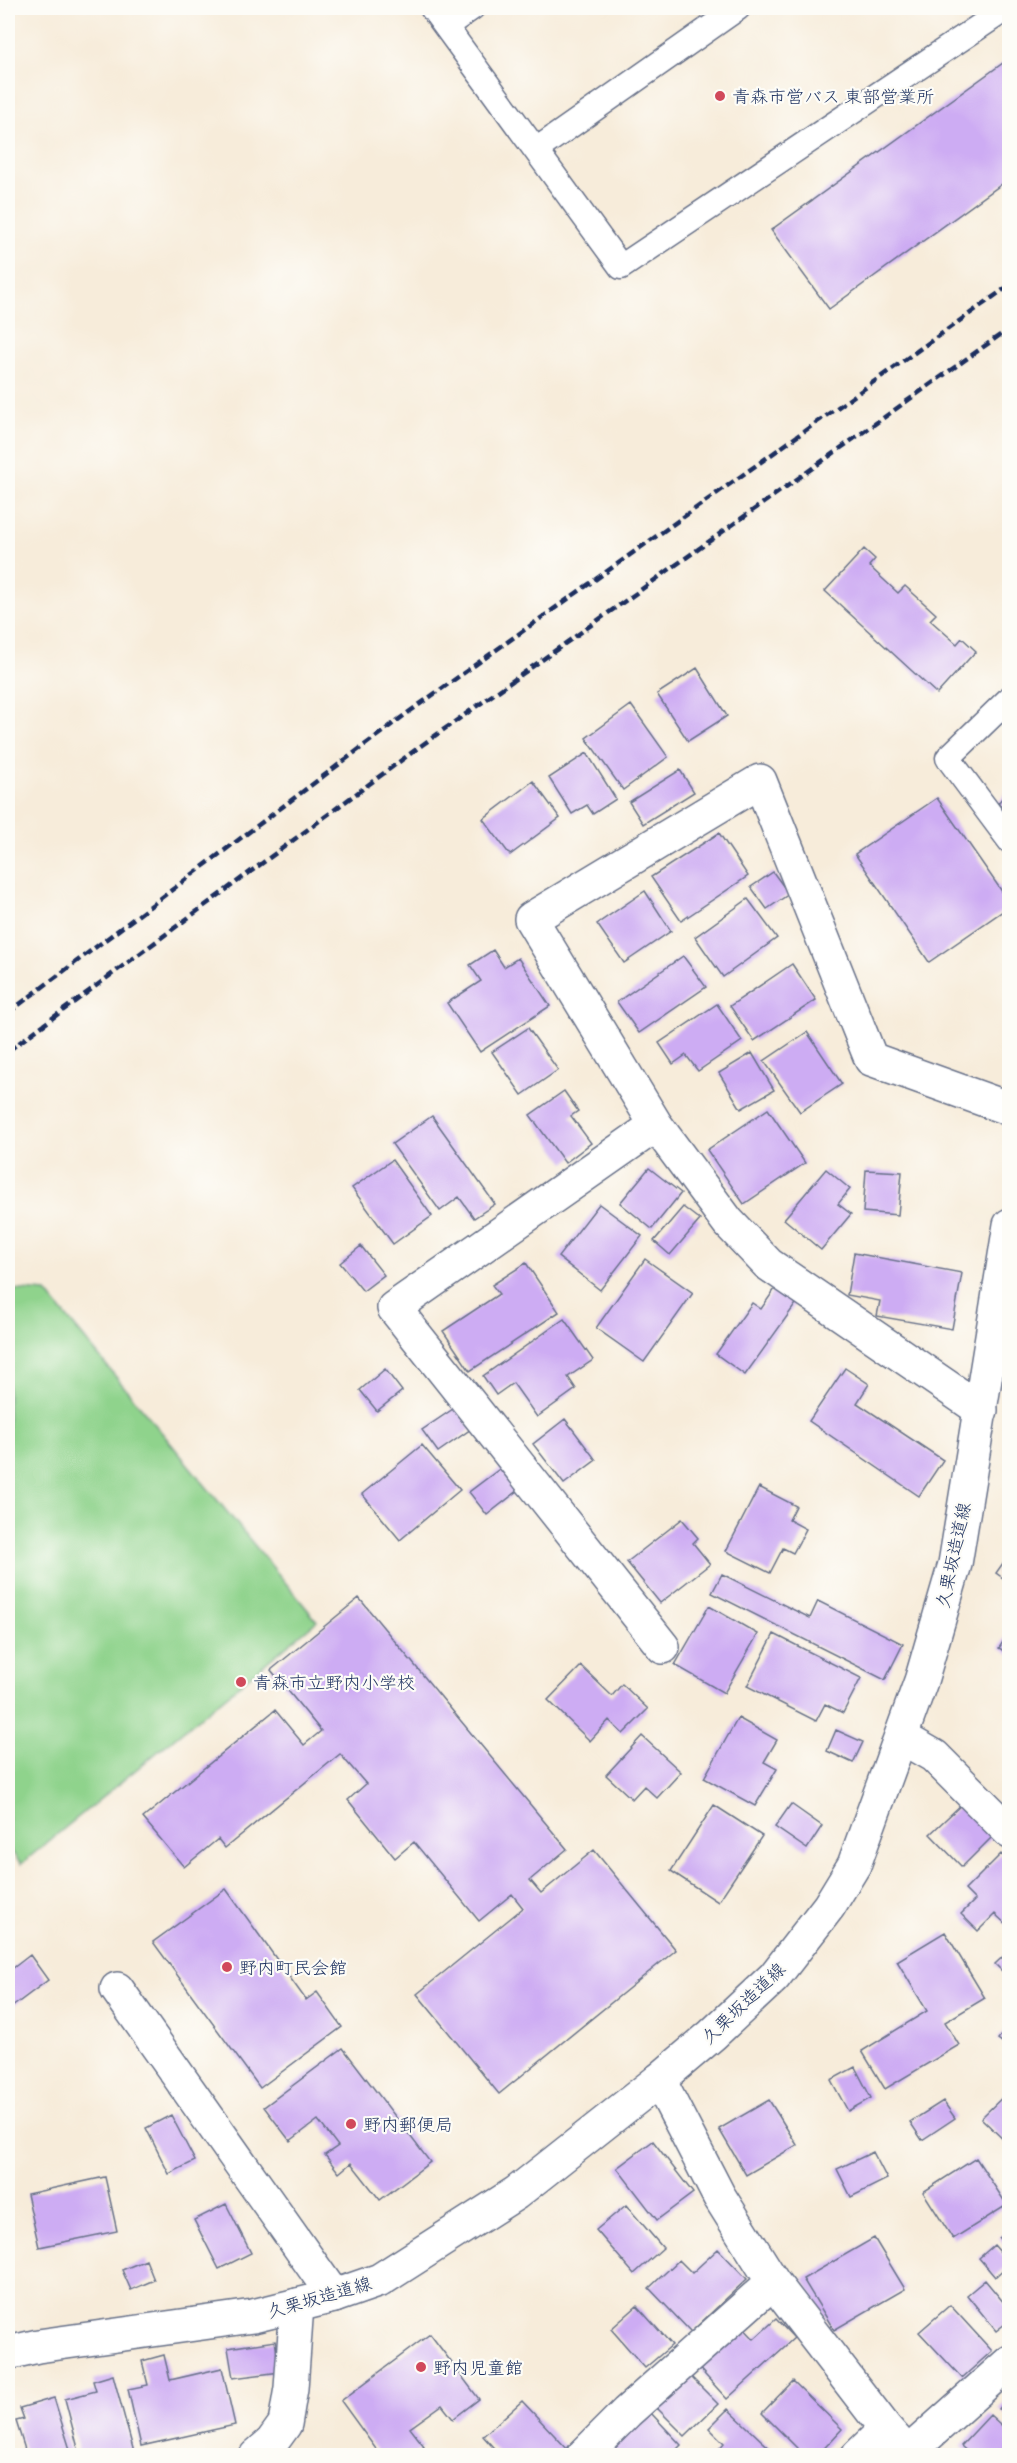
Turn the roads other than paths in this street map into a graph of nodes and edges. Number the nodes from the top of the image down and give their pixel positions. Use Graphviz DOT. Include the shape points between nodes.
graph roads {
  1 [pos="472,8"];
  2 [pos="738,8"];
  3 [pos="1007,8"];
  4 [pos="439,17"];
  5 [pos="536,150"];
  6 [pos="1010,698"];
  7 [pos="1010,841"];
  8 [pos="1010,1109"];
  9 [pos="656,1125"];
  10 [pos="1010,1225"];
  11 [pos="1005,1284"];
  12 [pos="981,1410"];
  13 [pos="663,1647"];
  14 [pos="901,1737"];
  15 [pos="1010,1832"];
  16 [pos="117,1989"];
  17 [pos="659,2080"];
  18 [pos="773,2282"];
  19 [pos="334,2296"];
  20 [pos="297,2305"];
  21 [pos="8,2353"];
  22 [pos="1010,2362"];
  23 [pos="886,2429"];
  24 [pos="909,2454"];
  25 [pos="256,2456"];
  26 [pos="583,2456"];
  27 [pos="858,2456"];
  1 -- 4 [label="lane"];
  2 -- 5 [label="lane"];
  3 -- 5 [label="lane" via="621,267"];
  4 -- 5 [label="lane"];
  6 -- 7 [label="lane" via="948,758"];
  8 -- 9 [label="street" via="871,1059 760,781 531,919"];
  9 -- 12 [label="street" via="728,1222 768,1264"];
  9 -- 13 [label="street" via="394,1308"];
  10 -- 11 [label="street, 久栗坂造道線"];
  11 -- 12 [label="street, 久栗坂造道線"];
  12 -- 14 [label="street, 久栗坂造道線" via="955,1564"];
  14 -- 15 [label="street" via="934,1756"];
  14 -- 17 [label="street, 久栗坂造道線" via="854,1865 829,1906 774,1977"];
  16 -- 19 [label="street"];
  17 -- 18 [label="street" via="719,2196"];
  17 -- 19 [label="street, 久栗坂造道線" via="516,2193 380,2280"];
  18 -- 23 [label="street"];
  18 -- 26 [label="street"];
  19 -- 20 [label="street, 久栗坂造道線"];
  20 -- 21 [label="street, 久栗坂造道線" via="253,2316"];
  20 -- 25 [label="street" via="285,2424"];
  22 -- 24 [label="street"];
  23 -- 24 [label="street"];
  23 -- 27 [label="street"];
}
